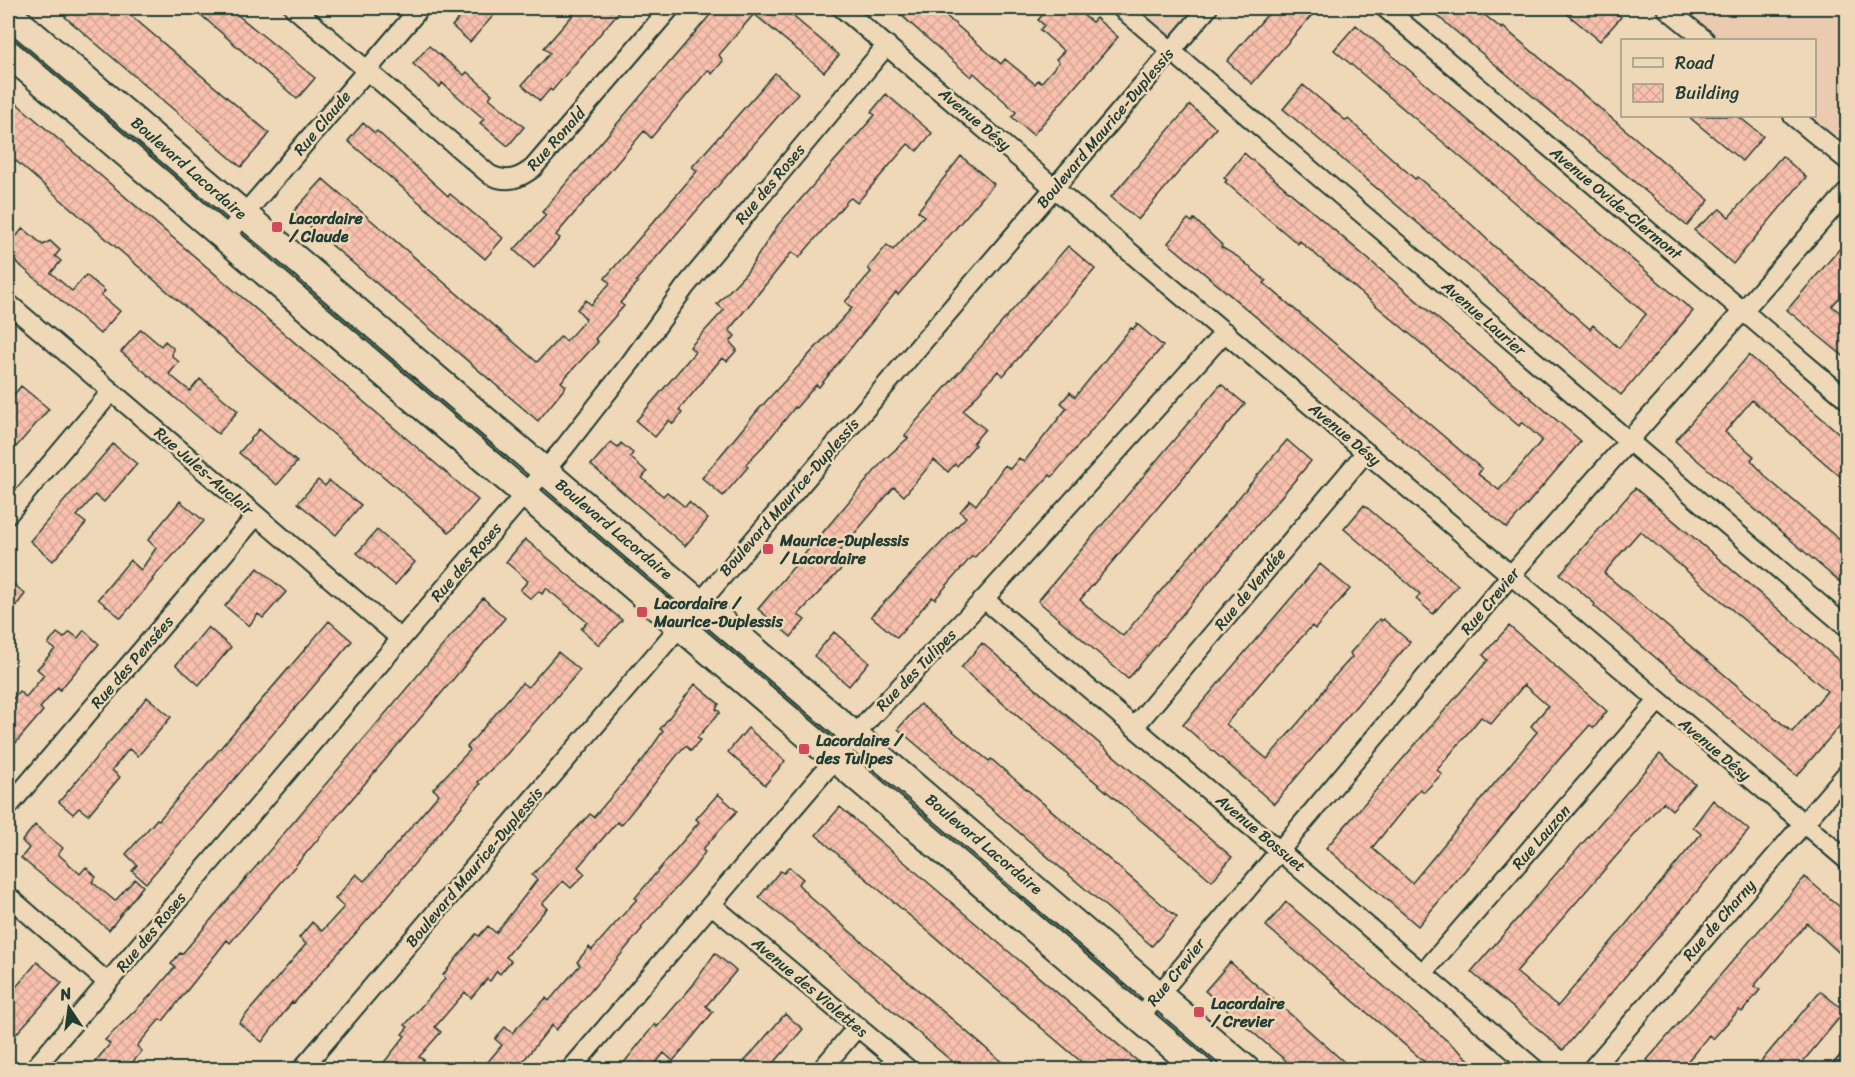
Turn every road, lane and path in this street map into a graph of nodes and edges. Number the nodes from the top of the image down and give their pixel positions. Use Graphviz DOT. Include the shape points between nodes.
graph roads {
  1 [pos="294,8"];
  2 [pos="420,8"];
  3 [pos="670,8"];
  4 [pos="842,8"];
  5 [pos="1121,8"];
  6 [pos="1208,8"];
  7 [pos="1385,8"];
  8 [pos="1666,8"];
  9 [pos="8,13"];
  10 [pos="1704,39"];
  11 [pos="887,45"];
  12 [pos="1171,50"];
  13 [pos="8,53"];
  14 [pos="366,70"];
  15 [pos="1794,117"];
  16 [pos="1848,161"];
  17 [pos="1055,187"];
  18 [pos="1848,191"];
  19 [pos="244,215"];
  20 [pos="224,238"];
  21 [pos="8,303"];
  22 [pos="1743,310"];
  23 [pos="1225,332"];
  24 [pos="111,392"];
  25 [pos="1848,400"];
  26 [pos="1628,442"];
  27 [pos="1365,452"];
  28 [pos="545,470"];
  29 [pos="524,493"];
  30 [pos="8,514"];
  31 [pos="256,516"];
  32 [pos="1512,575"];
  33 [pos="984,600"];
  34 [pos="700,602"];
  35 [pos="680,625"];
  36 [pos="1848,628"];
  37 [pos="401,639"];
  38 [pos="1658,701"];
  39 [pos="1135,726"];
  40 [pos="855,735"];
  41 [pos="835,758"];
  42 [pos="1848,772"];
  43 [pos="8,807"];
  44 [pos="1802,823"];
  45 [pos="1280,849"];
  46 [pos="1848,861"];
  47 [pos="8,896"];
  48 [pos="712,905"];
  49 [pos="1424,972"];
  50 [pos="108,983"];
  51 [pos="1158,993"];
  52 [pos="1140,1017"];
  53 [pos="858,1026"];
  54 [pos="1848,1062"];
  55 [pos="33,1070"];
  56 [pos="301,1070"];
  57 [pos="570,1070"];
  58 [pos="821,1070"];
  59 [pos="909,1070"];
  60 [pos="1200,1070"];
  61 [pos="1247,1070"];
  62 [pos="1536,1070"];
  63 [pos="1591,1070"];
  64 [pos="1841,1070"];
  1 -- 14 [label="street, Rue Ronald"];
  2 -- 14 [label="street, Rue Claude"];
  3 -- 14 [label="street, Rue Ronald" via="533,168 511,180 490,175"];
  4 -- 11 [label="street, Avenue Désy"];
  5 -- 12 [label="street, Avenue Laurier"];
  6 -- 12 [label="street, Boulevard Maurice-Duplessis"];
  7 -- 22 [label="street, Avenue Ovide-Clermont"];
  8 -- 10 [label="street"];
  9 -- 19 [label="main road, Boulevard Lacordaire"];
  11 -- 17 [label="street, Avenue Désy"];
  11 -- 28 [label="street, Rue des Roses" via="685,287 624,372"];
  12 -- 17 [label="street, Boulevard Maurice-Duplessis"];
  12 -- 26 [label="street, Avenue Laurier"];
  13 -- 20 [label="main road, Boulevard Lacordaire"];
  14 -- 19 [label="street, Rue Claude"];
  15 -- 16 [label="street"];
  17 -- 23 [label="street, Avenue Désy"];
  17 -- 34 [label="street, Boulevard Maurice-Duplessis"];
  18 -- 22 [label="street, Rue Crevier"];
  19 -- 20 [label="street, Rue Claude"];
  19 -- 28 [label="main road, Boulevard Lacordaire"];
  20 -- 29 [label="main road, Boulevard Lacordaire"];
  21 -- 24 [label="street, Rue Jules-Auclair"];
  22 -- 25 [label="street, Avenue Ovide-Clermont"];
  22 -- 26 [label="street, Rue Crevier"];
  23 -- 27 [label="street, Avenue Désy"];
  23 -- 33 [label="street, Rue des Tulipes"];
  24 -- 30 [label="street"];
  24 -- 31 [label="street, Rue Jules-Auclair"];
  26 -- 32 [label="street, Rue Crevier"];
  26 -- 36 [label="street, Avenue Laurier"];
  27 -- 32 [label="street, Avenue Désy"];
  27 -- 39 [label="street, Rue de Vendée"];
  28 -- 29 [label="street, Rue des Roses"];
  28 -- 34 [label="main road, Boulevard Lacordaire"];
  29 -- 35 [label="main road, Boulevard Lacordaire"];
  29 -- 37 [label="street, Rue des Roses"];
  31 -- 37 [label="street, Rue Jules-Auclair"];
  31 -- 43 [label="street, Rue des Pensées"];
  32 -- 38 [label="street, Avenue Désy"];
  32 -- 45 [label="street, Rue Crevier"];
  33 -- 39 [label="street, Avenue Bossuet"];
  33 -- 40 [label="street, Rue des Tulipes"];
  34 -- 35 [label="street, Boulevard Maurice-Duplessis"];
  34 -- 40 [label="main road, Boulevard Lacordaire"];
  35 -- 41 [label="main road, Boulevard Lacordaire"];
  35 -- 56 [label="street, Boulevard Maurice-Duplessis"];
  37 -- 50 [label="street, Rue des Roses"];
  38 -- 44 [label="street, Avenue Désy"];
  38 -- 49 [label="street, Rue Lauzon"];
  39 -- 45 [label="street, Avenue Bossuet"];
  40 -- 41 [label="street, Rue des Tulipes"];
  40 -- 51 [label="main road, Boulevard Lacordaire"];
  41 -- 48 [label="street, Rue des Tulipes"];
  41 -- 52 [label="main road, Boulevard Lacordaire"];
  42 -- 44 [label="street, Rue de Charny"];
  44 -- 46 [label="street, Avenue Désy"];
  44 -- 63 [label="street, Rue de Charny"];
  45 -- 49 [label="street, Avenue Bossuet"];
  45 -- 51 [label="street, Rue Crevier"];
  47 -- 50 [label="street"];
  48 -- 53 [label="street, Avenue des Violettes"];
  48 -- 57 [label="street, Rue des Tulipes"];
  49 -- 62 [label="street, Avenue Bossuet"];
  50 -- 55 [label="street, Rue des Roses"];
  51 -- 52 [label="street, Rue Crevier"];
  51 -- 61 [label="main road, Boulevard Lacordaire"];
  52 -- 60 [label="main road, Boulevard Lacordaire"];
  53 -- 58 [label="street"];
  53 -- 59 [label="street, Avenue des Violettes"];
  54 -- 64 [label="street"];
}
